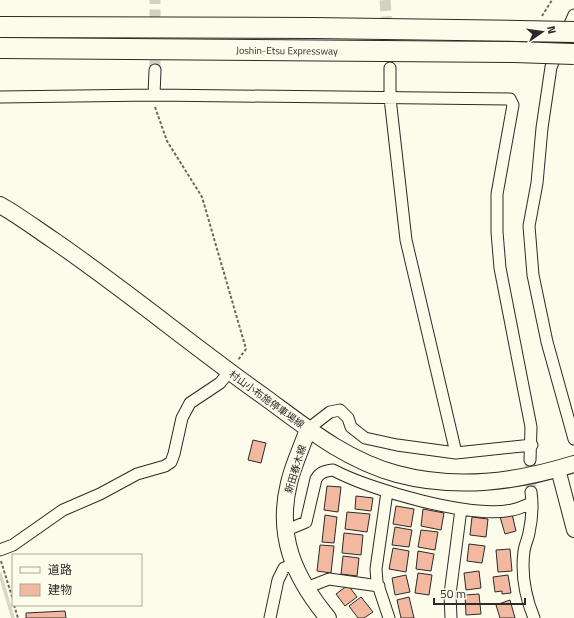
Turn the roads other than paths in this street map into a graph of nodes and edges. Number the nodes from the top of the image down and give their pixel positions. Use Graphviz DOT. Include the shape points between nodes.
graph roads {
  1 [pos="574,15"];
  2 [pos="0,27"];
  3 [pos="574,32"];
  4 [pos="0,48"];
  5 [pos="574,54"];
  6 [pos="390,68"];
  7 [pos="155,70"];
  8 [pos="154,95"];
  9 [pos="0,97"];
  10 [pos="390,98"];
  11 [pos="0,205"];
  12 [pos="229,372"];
  13 [pos="308,429"];
  14 [pos="574,439"];
  15 [pos="532,446"];
  16 [pos="456,453"];
  17 [pos="530,460"];
  18 [pos="574,464"];
  19 [pos="558,469"];
  20 [pos="388,492"];
  21 [pos="461,509"];
  22 [pos="284,529"];
  23 [pos="574,530"];
  24 [pos="0,550"];
  25 [pos="294,564"];
  26 [pos="378,586"];
  27 [pos="306,588"];
  28 [pos="270,618"];
  29 [pos="328,618"];
  30 [pos="389,618"];
  31 [pos="451,618"];
  32 [pos="534,618"];
  1 -- 14 [label="street" via="551,67 537,183 529,226 533,275 547,342"];
  2 -- 3 [label="highway, Joshin-Etsu Expressway, bridge"];
  4 -- 5 [label="highway, Joshin-Etsu Expressway, bridge"];
  6 -- 10 [label="street"];
  7 -- 8 [label="street"];
  8 -- 9 [label="street"];
  8 -- 10 [label="street"];
  10 -- 15 [label="street" via="507,99 512,102 497,194 498,248 530,420"];
  10 -- 16 [label="street" via="406,240"];
  11 -- 12 [label="main road, 村山小布施停車場線" via="101,273"];
  12 -- 13 [label="main road, 村山小布施停車場線"];
  12 -- 24 [label="street" via="220,383 190,403 182,418 174,454 165,466 137,474 63,510 13,546"];
  13 -- 16 [label="street" via="330,412 340,410 348,418 351,427 365,438"];
  13 -- 19 [label="main road, 村山小布施停車場線" via="338,450 413,478 465,483 487,482 514,480"];
  13 -- 22 [label="main road, 新田春木線" via="289,482"];
  15 -- 16 [label="street"];
  15 -- 17 [label="street"];
  18 -- 19 [label="main road, 村山小布施停車場線"];
  19 -- 23 [label="street"];
  20 -- 21 [label="street"];
  20 -- 22 [label="street" via="333,470 324,472 316,479 306,522"];
  20 -- 26 [label="street" via="376,569"];
  21 -- 31 [label="street" via="450,594"];
  21 -- 32 [label="street" via="512,510 532,497 523,572 528,602"];
  22 -- 25 [label="main road, 新田春木線"];
  25 -- 27 [label="main road, 新田春木線"];
  25 -- 28 [label="street" via="284,568 278,580"];
  26 -- 27 [label="street" via="329,579"];
  26 -- 30 [label="street"];
  27 -- 29 [label="main road, 新田春木線"];
}
